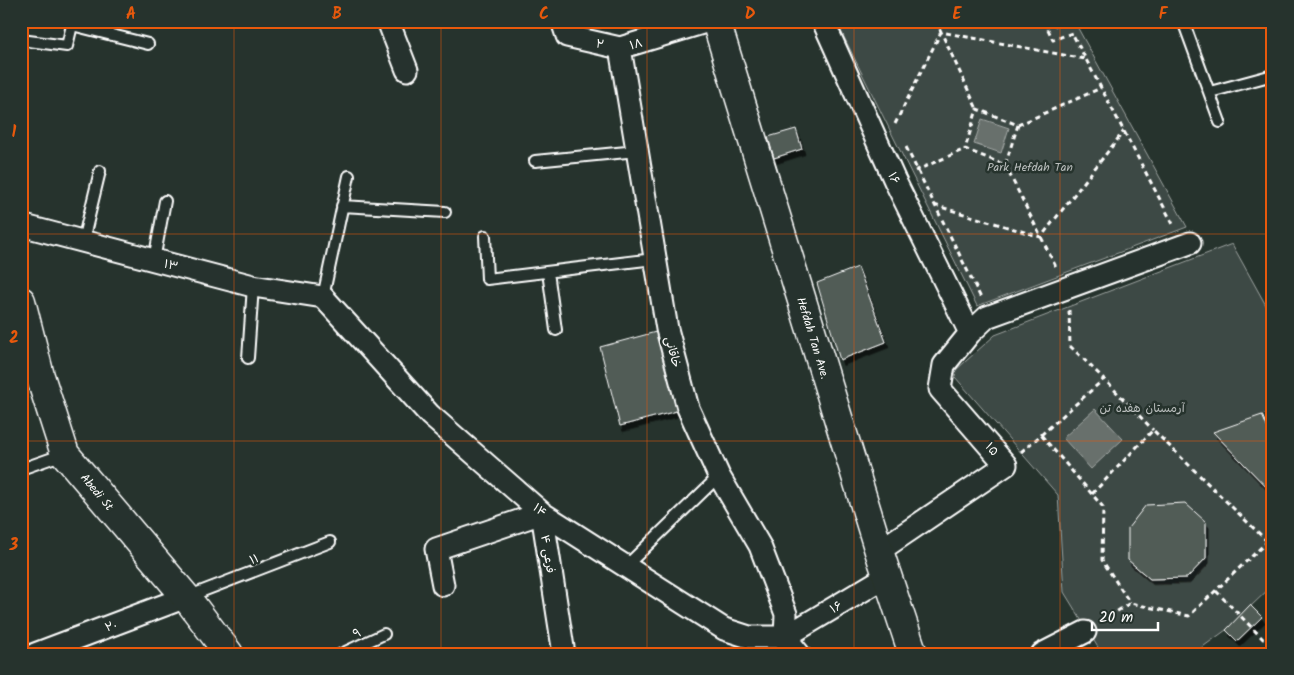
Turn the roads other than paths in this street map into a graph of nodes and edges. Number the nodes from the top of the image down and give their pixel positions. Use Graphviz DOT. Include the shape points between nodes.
graph roads {
  1 [pos="388,21"];
  2 [pos="562,21"];
  3 [pos="709,21"];
  4 [pos="716,21"];
  5 [pos="823,21"];
  6 [pos="1183,21"];
  7 [pos="72,23"];
  8 [pos="21,40"];
  9 [pos="148,44"];
  10 [pos="620,48"];
  11 [pos="406,70"];
  12 [pos="1273,75"];
  13 [pos="1210,92"];
  14 [pos="1220,122"];
  15 [pos="636,151"];
  16 [pos="535,161"];
  17 [pos="100,170"];
  18 [pos="349,176"];
  19 [pos="165,202"];
  20 [pos="342,206"];
  21 [pos="445,212"];
  22 [pos="21,225"];
  23 [pos="485,236"];
  24 [pos="83,241"];
  25 [pos="1190,242"];
  26 [pos="654,259"];
  27 [pos="154,260"];
  28 [pos="548,272"];
  29 [pos="253,286"];
  30 [pos="323,297"];
  31 [pos="21,301"];
  32 [pos="556,330"];
  33 [pos="25,331"];
  34 [pos="970,333"];
  35 [pos="248,358"];
  36 [pos="31,378"];
  37 [pos="65,454"];
  38 [pos="21,469"];
  39 [pos="719,476"];
  40 [pos="542,513"];
  41 [pos="330,542"];
  42 [pos="879,551"];
  43 [pos="626,566"];
  44 [pos="887,576"];
  45 [pos="443,585"];
  46 [pos="186,598"];
  47 [pos="1085,632"];
  48 [pos="384,634"];
  49 [pos="785,637"];
  50 [pos="35,654"];
  51 [pos="229,654"];
  52 [pos="341,654"];
  53 [pos="564,654"];
  54 [pos="799,654"];
  55 [pos="913,654"];
  56 [pos="1042,654"];
  1 -- 11 [label="street"];
  2 -- 10 [label="street, ۲" via="567,36"];
  3 -- 10 [label="street, ۱۸"];
  4 -- 42 [label="main road, Hefdah Tan Ave."];
  5 -- 34 [label="street, ۱۶" via="895,181"];
  6 -- 13 [label="lane"];
  7 -- 8 [label="lane" via="67,46"];
  7 -- 9 [label="lane"];
  10 -- 15 [label="street, خاقانی"];
  12 -- 13 [label="lane"];
  13 -- 14 [label="lane"];
  15 -- 16 [label="lane"];
  15 -- 26 [label="street, خاقانی"];
  17 -- 24 [label="lane"];
  18 -- 20 [label="lane"];
  19 -- 27 [label="lane"];
  20 -- 21 [label="lane"];
  20 -- 30 [label="lane"];
  22 -- 24 [label="street, ۱۳"];
  23 -- 28 [label="lane" via="487,279"];
  24 -- 27 [label="street, ۱۳"];
  25 -- 34 [label="street" via="988,317"];
  26 -- 28 [label="lane"];
  26 -- 39 [label="street, خاقانی" via="667,329 688,408"];
  27 -- 29 [label="street, ۱۳"];
  28 -- 32 [label="lane"];
  29 -- 30 [label="street, ۱۳"];
  29 -- 35 [label="lane"];
  30 -- 40 [label="street, ۱۴" via="430,415"];
  31 -- 33 [label="main road, Abedi St"];
  33 -- 36 [label="main road, Abedi St"];
  34 -- 42 [label="street, ۱۵" via="944,365 940,389 1006,465"];
  36 -- 37 [label="main road, Abedi St"];
  37 -- 38 [label="lane"];
  37 -- 46 [label="main road, Abedi St"];
  39 -- 43 [label="lane"];
  39 -- 49 [label="street, خاقانی" via="760,546 786,614"];
  40 -- 43 [label="street, ۱۴"];
  40 -- 45 [label="street" via="436,550"];
  40 -- 53 [label="street, فرعی ۴"];
  41 -- 46 [label="lane, ۱۱"];
  42 -- 44 [label="main road, Hefdah Tan Ave."];
  43 -- 49 [label="street, ۱۴" via="724,629 749,637"];
  44 -- 49 [label="street, ۱۶"];
  44 -- 55 [label="main road, Hefdah Tan Ave."];
  46 -- 50 [label="street, ۲۰"];
  46 -- 51 [label="main road, Abedi St"];
  47 -- 56 [label="street"];
  48 -- 52 [label="lane, ۹"];
  49 -- 54 [label="street"];
}
